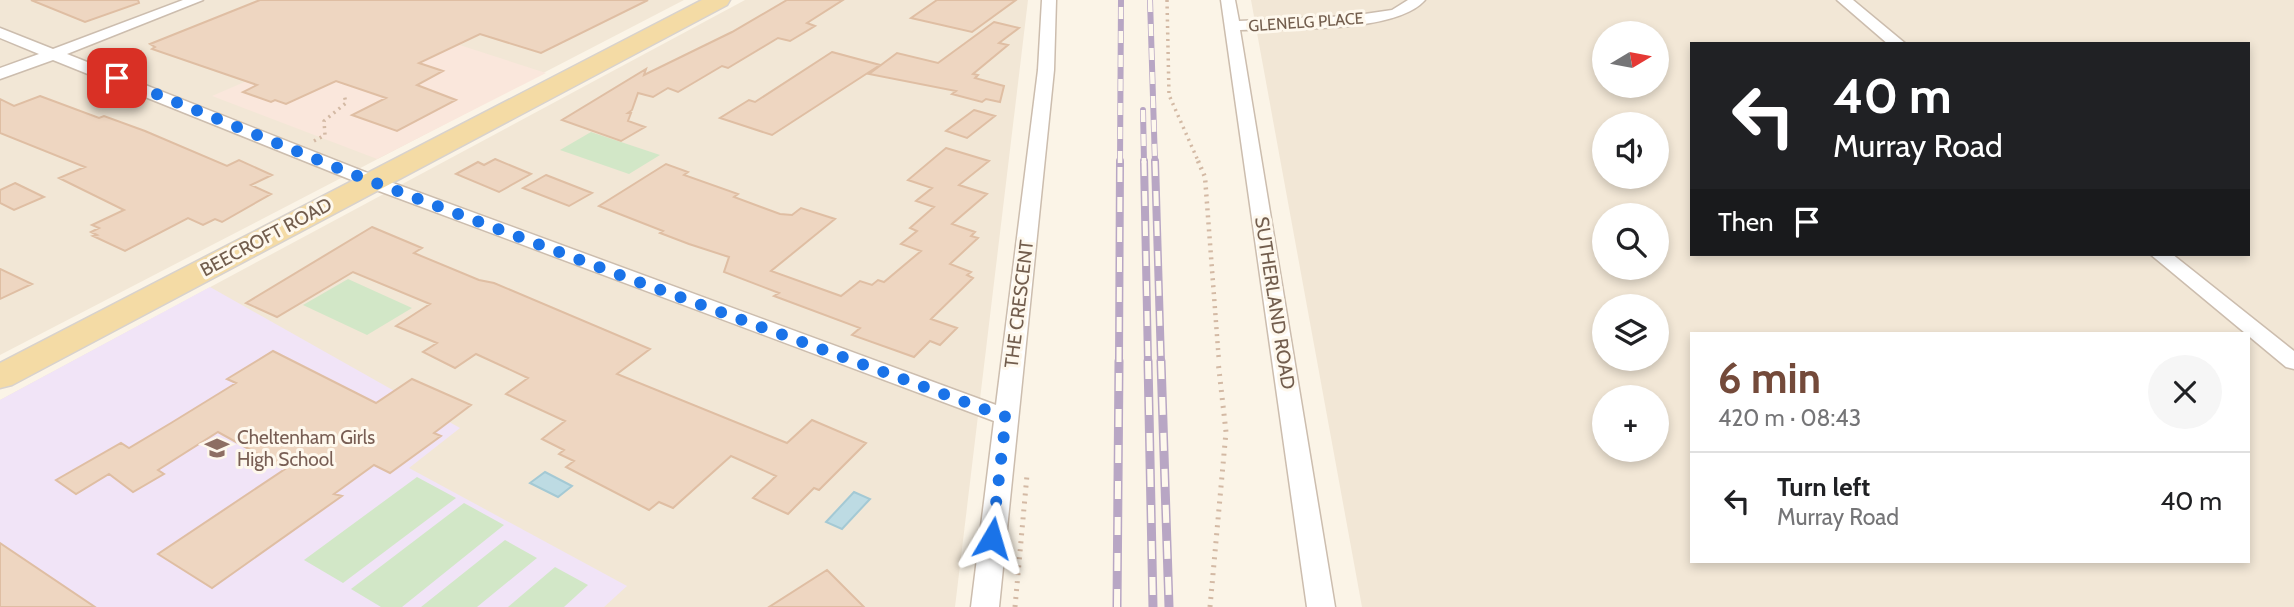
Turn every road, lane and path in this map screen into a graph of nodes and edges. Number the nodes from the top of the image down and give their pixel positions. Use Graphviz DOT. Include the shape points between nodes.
graph roads {
  1 [pos="196,0"];
  2 [pos="719,0"];
  3 [pos="1049,0"];
  4 [pos="1167,0"];
  5 [pos="1228,0"];
  6 [pos="1418,0"];
  7 [pos="1844,0"];
  8 [pos="1232,26"];
  9 [pos="0,33"];
  10 [pos="1896,42"];
  11 [pos="50,55"];
  12 [pos="0,74"];
  13 [pos="345,94"];
  14 [pos="295,150"];
  15 [pos="372,181"];
  16 [pos="2162,256"];
  17 [pos="2294,362"];
  18 [pos="0,377"];
  19 [pos="1006,417"];
  20 [pos="985,607"];
  21 [pos="1210,607"];
  22 [pos="1321,607"];
  1 -- 11 [label="street"];
  2 -- 15 [label="main road, BEECROFT ROAD"];
  3 -- 19 [label="street, THE CRESCENT" via="1046,70"];
  4 -- 21 [label="path" via="1169,95 1205,177 1226,432"];
  5 -- 8 [label="street, SUTHERLAND ROAD"];
  6 -- 8 [label="street, GLENELG PLACE" via="1396,14 1363,19"];
  7 -- 10 [label="street"];
  8 -- 22 [label="street, SUTHERLAND ROAD"];
  9 -- 11 [label="street"];
  11 -- 12 [label="street"];
  11 -- 14 [label="street"];
  13 -- 14 [label="path" via="346,103 324,121 325,135"];
  14 -- 15 [label="street"];
  15 -- 18 [label="main road, BEECROFT ROAD"];
  15 -- 19 [label="street"];
  16 -- 17 [label="street"];
  19 -- 20 [label="street, THE CRESCENT"];
}
